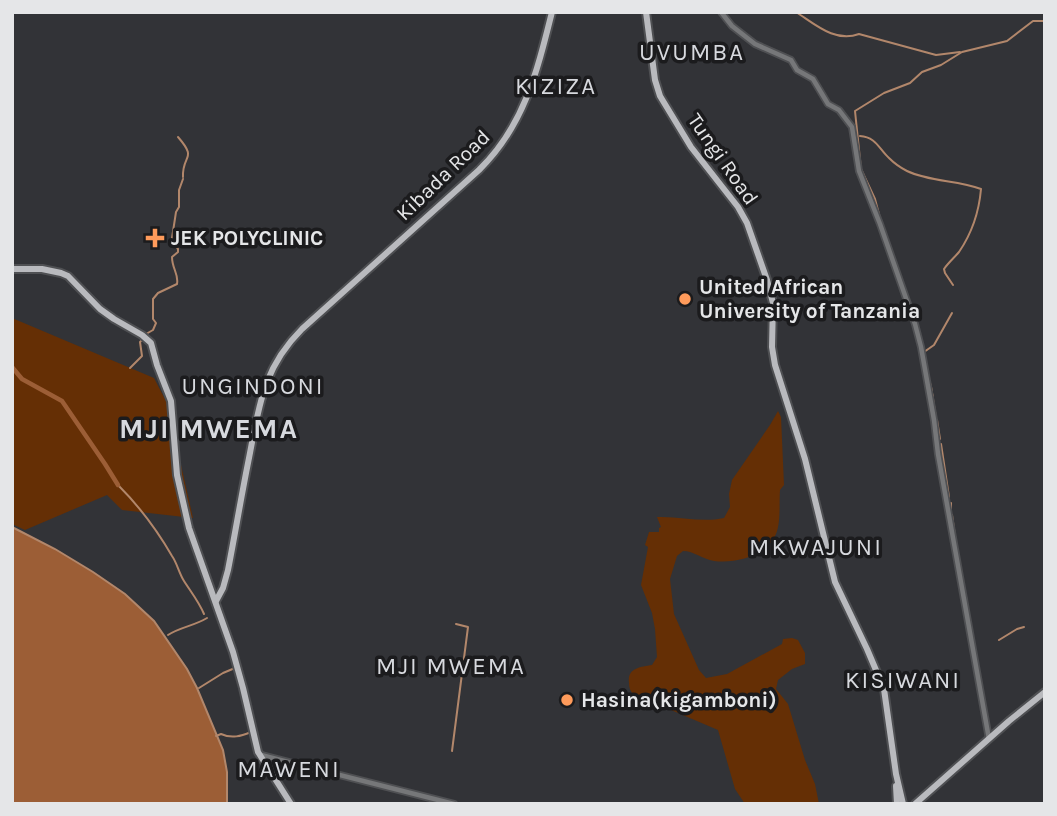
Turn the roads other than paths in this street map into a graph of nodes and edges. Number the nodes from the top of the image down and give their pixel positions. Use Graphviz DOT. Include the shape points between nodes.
graph roads {
  1 [pos="552,12"];
  2 [pos="646,12"];
  3 [pos="721,12"];
  4 [pos="12,269"];
  5 [pos="216,601"];
  6 [pos="1045,693"];
  7 [pos="989,740"];
  8 [pos="259,754"];
  9 [pos="902,803"];
  10 [pos="291,804"];
  11 [pos="454,804"];
  12 [pos="917,804"];
  1 -- 5 [label="main road, Kibada Road" via="526,103 501,146 289,343 274,366 256,418 228,570"];
  2 -- 9 [label="main road, Tungi Road" via="660,96 691,147 738,207 760,259 772,301 775,365 805,458 835,582 884,689"];
  3 -- 7 [label="street" via="755,44 790,60 799,72 813,79 828,104 852,127 859,171 921,347"];
  4 -- 5 [label="main road" via="42,269 68,276 100,309 151,343 171,401 186,519"];
  5 -- 8 [label="main road"];
  6 -- 7 [label="main road"];
  6 -- 12 [label="main road"];
  7 -- 12 [label="main road"];
  8 -- 10 [label="main road"];
  8 -- 11 [label="street"];
}
